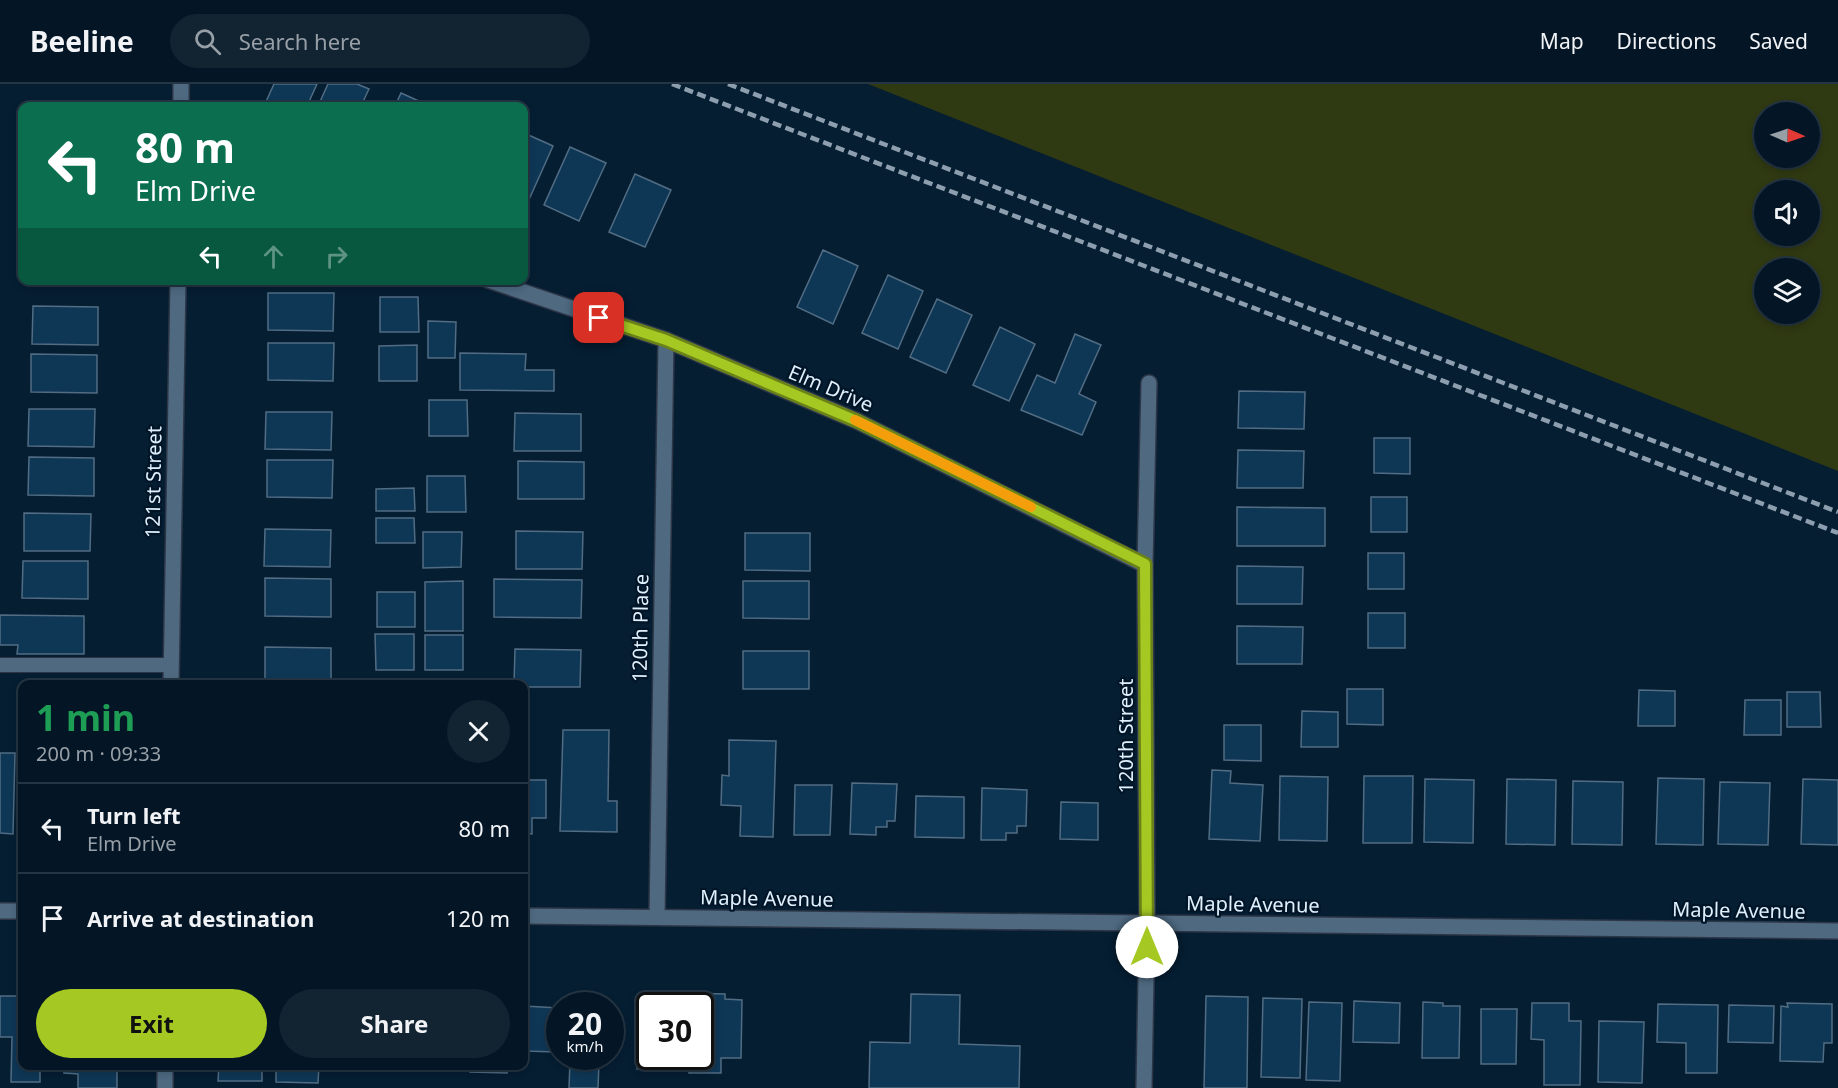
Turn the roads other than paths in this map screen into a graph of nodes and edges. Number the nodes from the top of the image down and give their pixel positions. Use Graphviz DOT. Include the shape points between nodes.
graph roads {
  1 [pos="181,84"];
  2 [pos="181,102"];
  3 [pos="178,285"];
  4 [pos="503,285"];
  5 [pos="666,340"];
  6 [pos="1149,383"];
  7 [pos="1145,564"];
  8 [pos="0,665"];
  9 [pos="171,665"];
  10 [pos="171,680"];
  11 [pos="0,911"];
  12 [pos="18,911"];
  13 [pos="528,916"];
  14 [pos="657,917"];
  15 [pos="1147,923"];
  16 [pos="1838,931"];
  17 [pos="165,1070"];
  18 [pos="165,1088"];
  19 [pos="1144,1088"];
  1 -- 2 [label="street"];
  3 -- 9 [label="street, 121st Street"];
  4 -- 5 [label="street, Elm Drive"];
  5 -- 7 [label="street, Elm Drive" via="857,421"];
  5 -- 14 [label="street, 120th Place"];
  6 -- 7 [label="street, 120th Street"];
  7 -- 15 [label="street, 120th Street"];
  8 -- 9 [label="lane"];
  9 -- 10 [label="street, 121st Street"];
  11 -- 12 [label="street"];
  13 -- 14 [label="street, Maple Avenue"];
  14 -- 15 [label="street, Maple Avenue"];
  15 -- 16 [label="street, Maple Avenue"];
  15 -- 19 [label="street, 120th Street"];
  17 -- 18 [label="street"];
}
